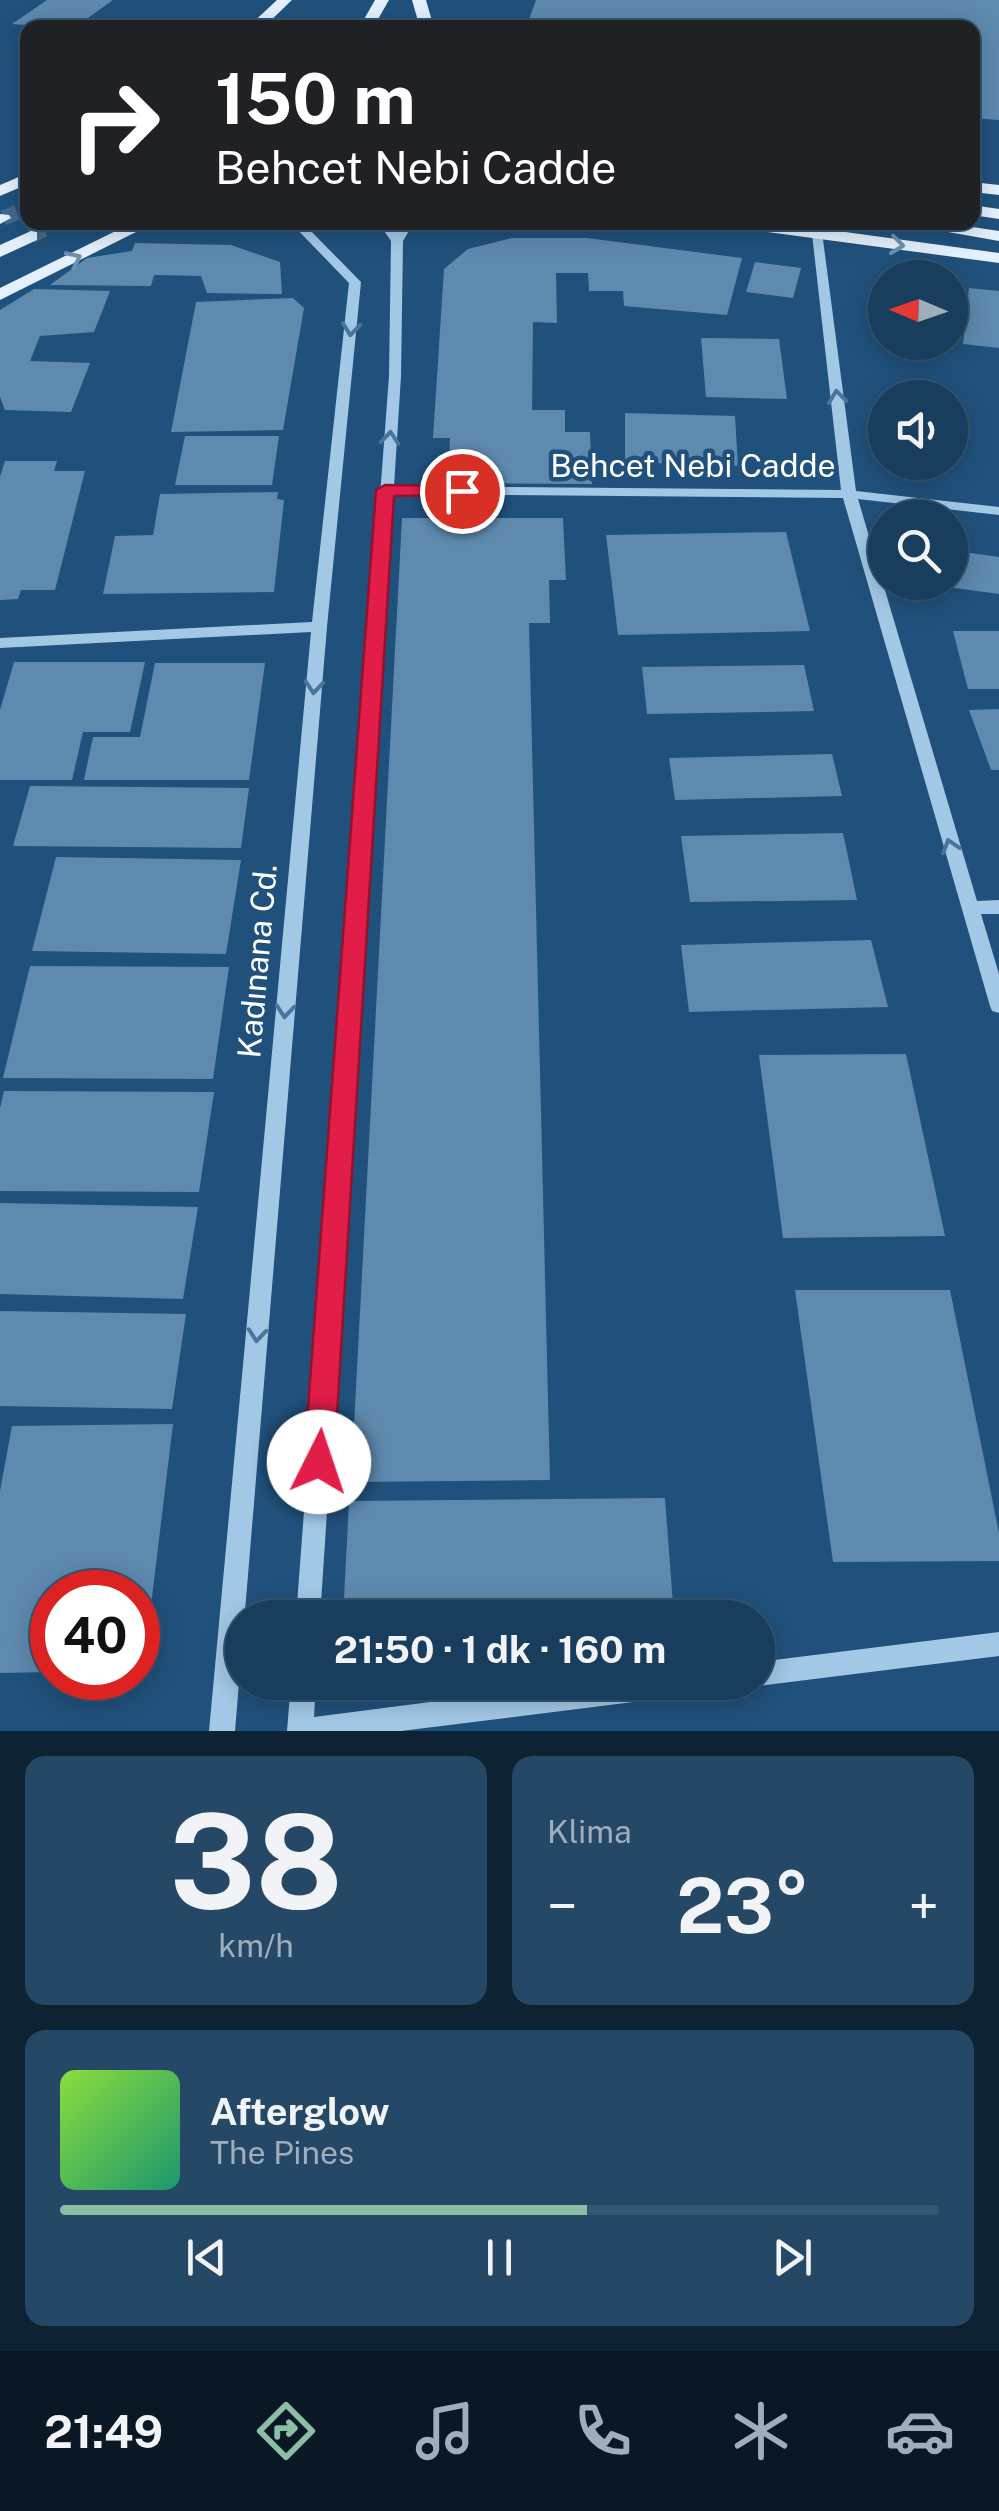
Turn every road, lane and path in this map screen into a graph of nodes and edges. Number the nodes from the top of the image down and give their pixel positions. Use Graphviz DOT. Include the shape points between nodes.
graph roads {
  1 [pos="284,0"];
  2 [pos="263,20"];
  3 [pos="132,230"];
  4 [pos="303,230"];
  5 [pos="389,230"];
  6 [pos="404,230"];
  7 [pos="789,230"];
  8 [pos="957,230"];
  9 [pos="818,234"];
  10 [pos="31,236"];
  11 [pos="999,236"];
  12 [pos="397,241"];
  13 [pos="0,252"];
  14 [pos="999,258"];
  15 [pos="0,294"];
  16 [pos="385,490"];
  17 [pos="848,494"];
  18 [pos="999,511"];
  19 [pos="319,628"];
  20 [pos="0,644"];
  21 [pos="999,907"];
  22 [pos="969,908"];
  23 [pos="999,1006"];
  24 [pos="309,1600"];
  25 [pos="999,1644"];
  26 [pos="775,1672"];
  27 [pos="303,1700"];
  28 [pos="546,1700"];
  29 [pos="222,1731"];
  30 [pos="301,1731"];
  1 -- 2 [label="main road"];
  15 -- 3 [label="main road, one-way"];
  4 -- 19 [label="street, Kadınana Cd., one-way" via="356,282"];
  5 -- 12 [label="street"];
  6 -- 12 [label="street"];
  7 -- 9 [label="main road"];
  8 -- 11 [label="main road"];
  9 -- 14 [label="main road, one-way"];
  17 -- 9 [label="street, one-way"];
  10 -- 13 [label="main road"];
  16 -- 12 [label="street, one-way"];
  16 -- 17 [label="street, Behcet Nebi Cadde"];
  16 -- 24 [label="street"];
  17 -- 18 [label="street, Behcet Nebi Cadde"];
  22 -- 17 [label="street, one-way"];
  19 -- 20 [label="street"];
  19 -- 29 [label="street, Kadınana Cd., one-way"];
  21 -- 22 [label="street"];
  22 -- 23 [label="street"];
  25 -- 26 [label="street"];
  27 -- 30 [label="street"];
  28 -- 30 [label="street"];
}
